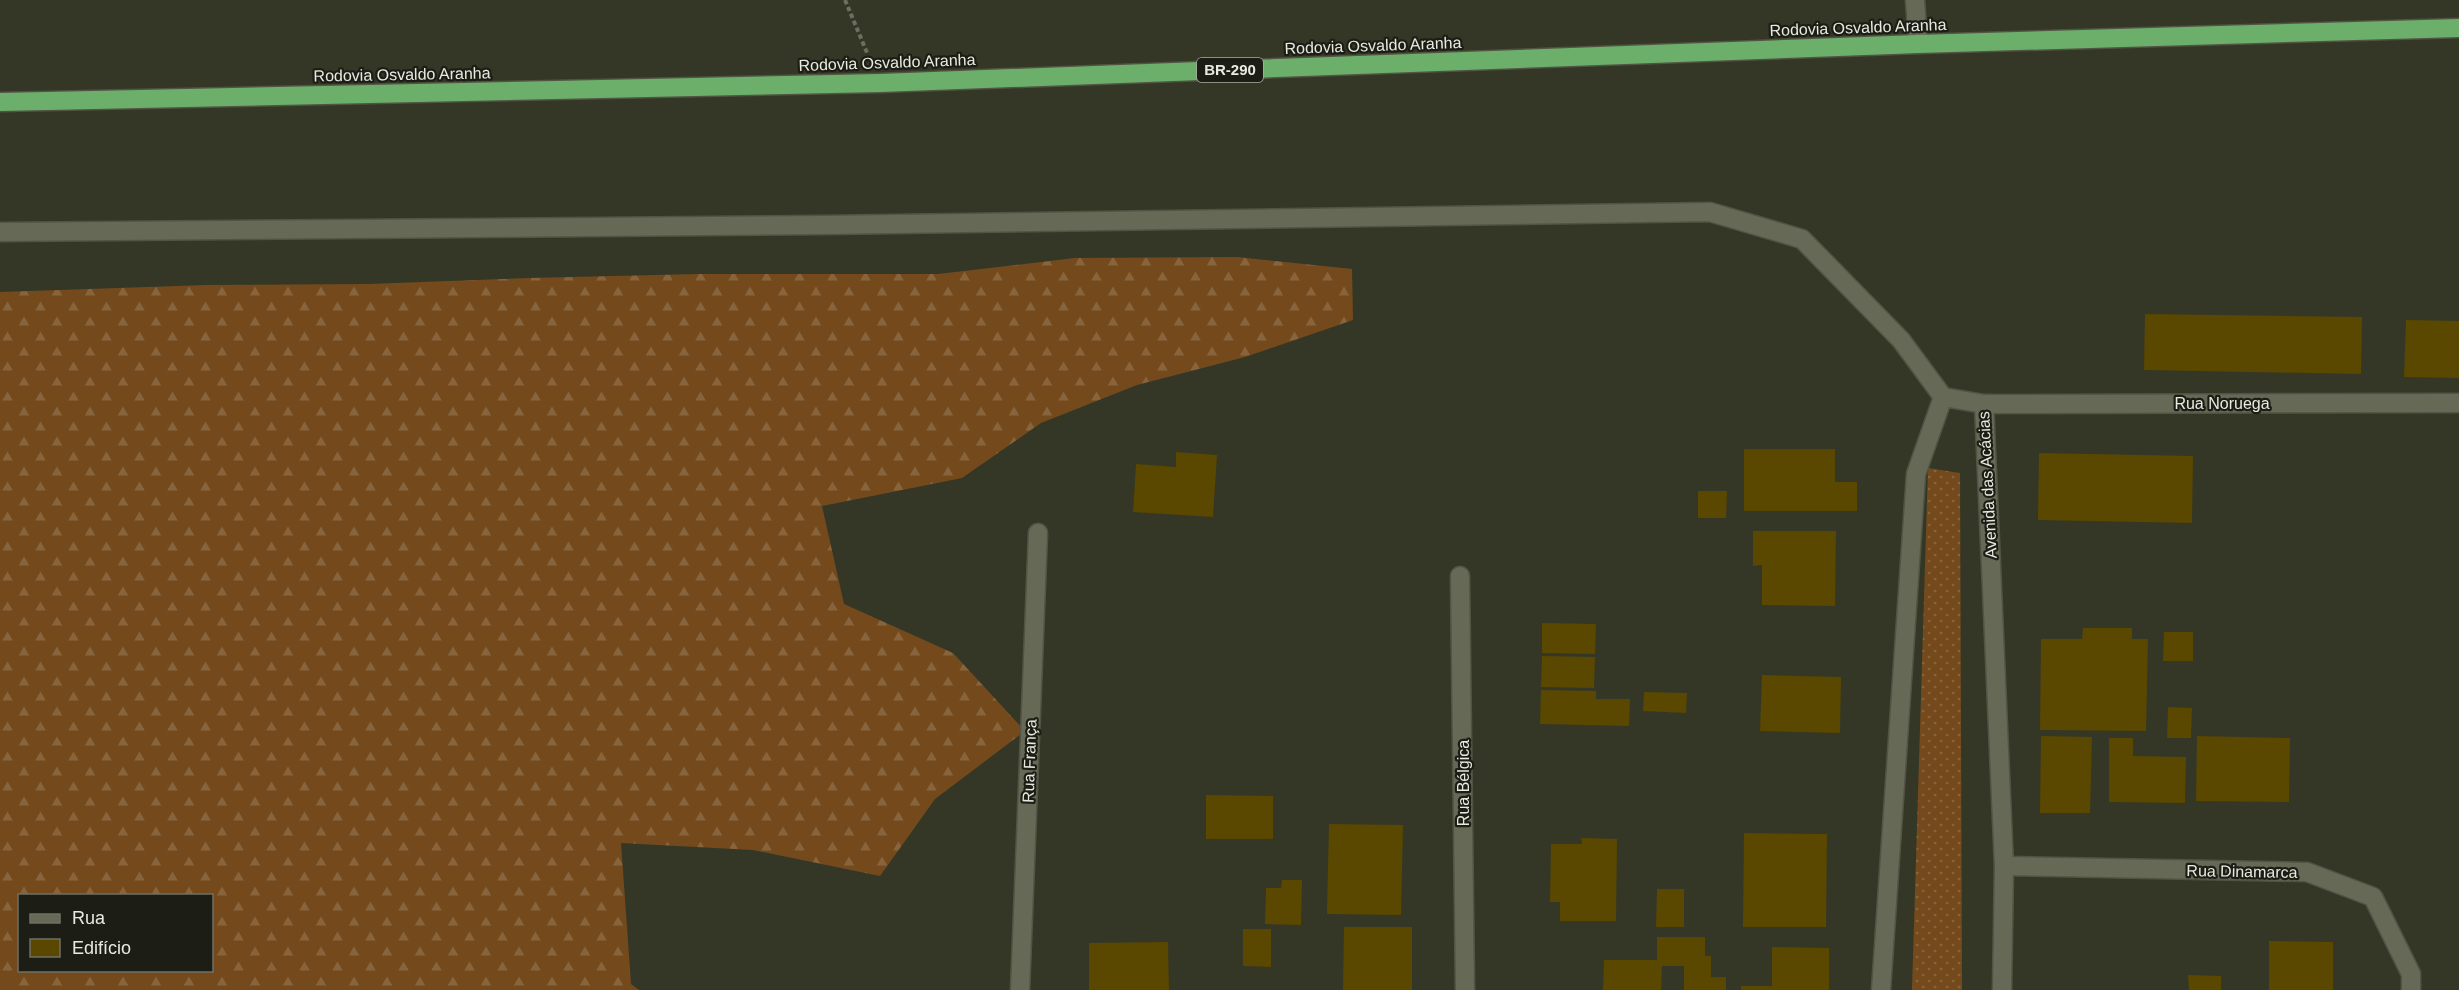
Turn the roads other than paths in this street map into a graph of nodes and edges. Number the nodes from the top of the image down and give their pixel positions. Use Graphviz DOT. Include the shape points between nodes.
graph roads {
  1 [pos="1915,0"];
  2 [pos="2459,28"];
  3 [pos="1918,44"];
  4 [pos="0,102"];
  5 [pos="0,232"];
  6 [pos="1942,397"];
  7 [pos="2459,403"];
  8 [pos="1984,404"];
  9 [pos="1038,533"];
  10 [pos="1460,576"];
  11 [pos="2004,866"];
  12 [pos="1020,990"];
  13 [pos="1465,990"];
  14 [pos="1881,990"];
  15 [pos="2002,990"];
  16 [pos="2411,990"];
  1 -- 3 [label="street"];
  2 -- 3 [label="highway, Rodovia Osvaldo Aranha / BR-290"];
  3 -- 4 [label="highway, Rodovia Osvaldo Aranha / BR-290" via="880,83"];
  5 -- 6 [label="street" via="1710,212 1802,239 1901,339"];
  6 -- 8 [label="street, Avenida das Acácias"];
  6 -- 14 [label="street" via="1916,474"];
  7 -- 8 [label="street, Rua Noruega"];
  8 -- 11 [label="street, Avenida das Acácias"];
  9 -- 12 [label="street, Rua França"];
  10 -- 13 [label="street, Rua Bélgica"];
  11 -- 15 [label="street, Avenida das Acácias"];
  11 -- 16 [label="street, Rua Dinamarca" via="2307,872 2373,897 2411,974"];
}
